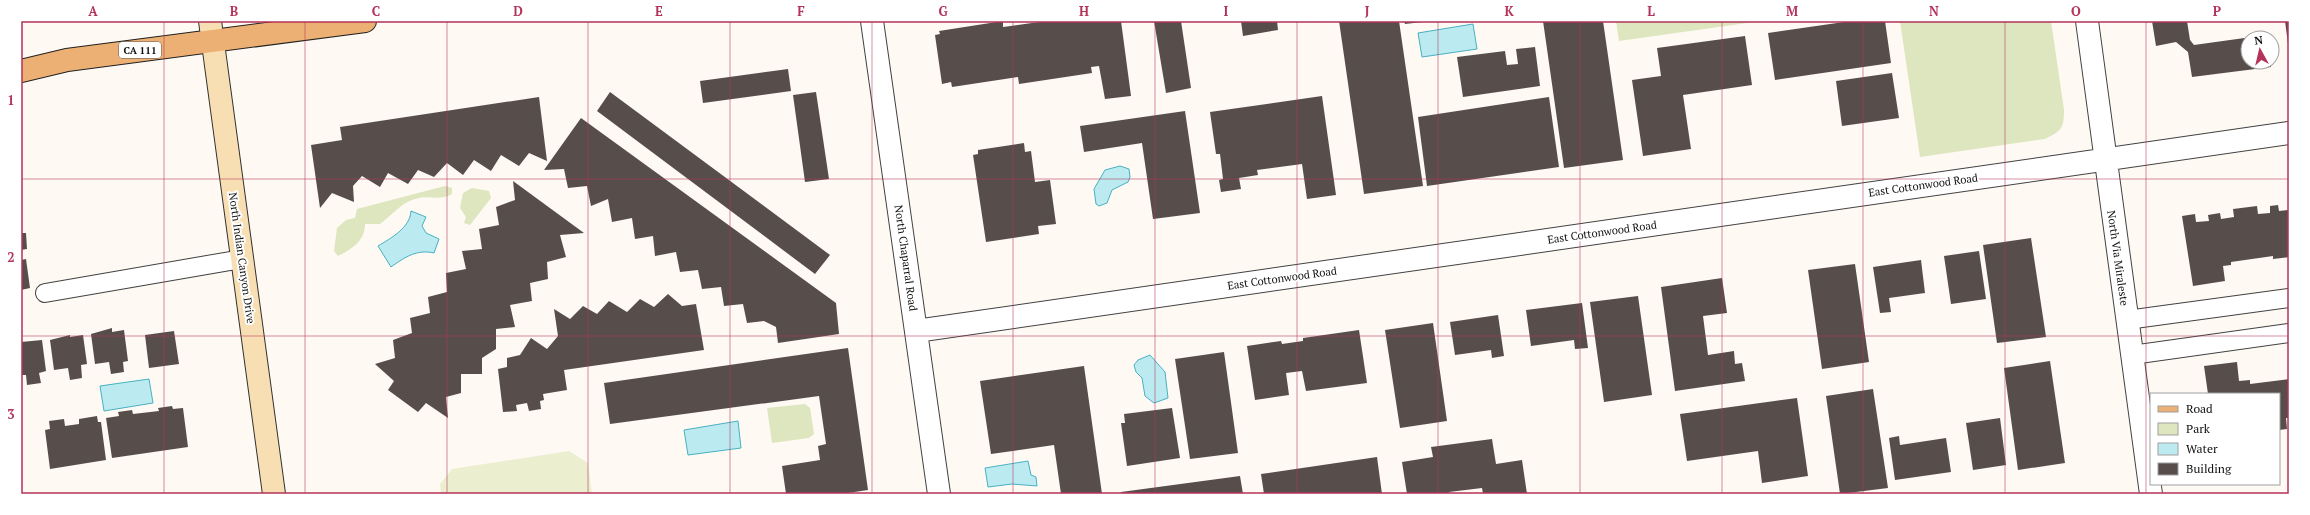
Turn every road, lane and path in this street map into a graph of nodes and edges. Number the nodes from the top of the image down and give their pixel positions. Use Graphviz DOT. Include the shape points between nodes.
graph roads {
  1 [pos="365,21"];
  2 [pos="872,21"];
  3 [pos="2087,21"];
  4 [pos="211,31"];
  5 [pos="21,71"];
  6 [pos="2289,133"];
  7 [pos="2105,158"];
  8 [pos="242,259"];
  9 [pos="45,293"];
  10 [pos="2289,298"];
  11 [pos="2127,320"];
  12 [pos="916,331"];
  13 [pos="2289,333"];
  14 [pos="2132,355"];
  15 [pos="274,494"];
  16 [pos="939,494"];
  17 [pos="2151,494"];
  1 -- 4 [label="main road, CA 111"];
  2 -- 12 [label="street, North Chaparral Road"];
  3 -- 7 [label="street, North Via Miraleste"];
  4 -- 5 [label="main road, CA 111"];
  4 -- 8 [label="main road, North Indian Canyon Drive"];
  6 -- 7 [label="street, East Cottonwood Road"];
  7 -- 11 [label="street, North Via Miraleste"];
  7 -- 12 [label="street, East Cottonwood Road"];
  8 -- 9 [label="lane"];
  8 -- 15 [label="main road, North Indian Canyon Drive"];
  10 -- 11 [label="lane"];
  11 -- 14 [label="street, North Via Miraleste"];
  12 -- 16 [label="street, North Chaparral Road"];
  13 -- 14 [label="lane"];
  14 -- 17 [label="street, North Via Miraleste"];
}
